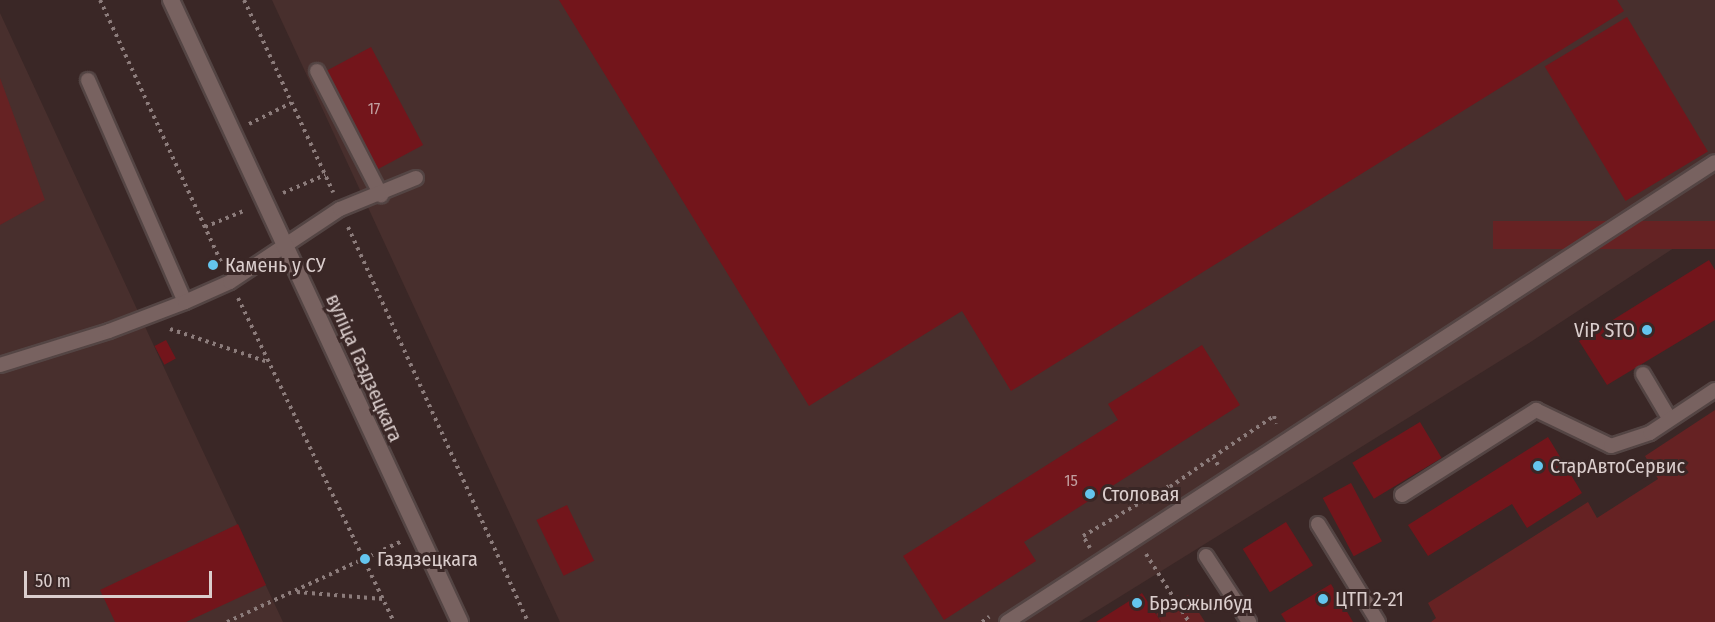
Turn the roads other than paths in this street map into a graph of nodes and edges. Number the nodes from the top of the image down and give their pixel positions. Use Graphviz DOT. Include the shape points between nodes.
graph roads {
  1 [pos="171,0"];
  2 [pos="317,71"];
  3 [pos="88,80"];
  4 [pos="1715,162"];
  5 [pos="416,178"];
  6 [pos="381,195"];
  7 [pos="286,246"];
  8 [pos="185,302"];
  9 [pos="0,365"];
  10 [pos="1642,374"];
  11 [pos="1715,390"];
  12 [pos="1669,418"];
  13 [pos="1402,495"];
  14 [pos="1318,524"];
  15 [pos="1206,555"];
  16 [pos="460,622"];
  17 [pos="1007,622"];
  18 [pos="1249,622"];
  19 [pos="1378,622"];
  1 -- 7 [label="street, вуліца Газдзецкага"];
  2 -- 6 [label="lane"];
  3 -- 8 [label="lane"];
  4 -- 17 [label="lane"];
  5 -- 6 [label="lane"];
  6 -- 7 [label="lane" via="340,209"];
  7 -- 8 [label="lane" via="230,282"];
  7 -- 16 [label="street, вуліца Газдзецкага"];
  8 -- 9 [label="lane"];
  10 -- 12 [label="lane"];
  11 -- 12 [label="lane"];
  12 -- 13 [label="lane" via="1650,433 1611,446 1536,410"];
  14 -- 19 [label="lane"];
  15 -- 18 [label="lane"];
}
